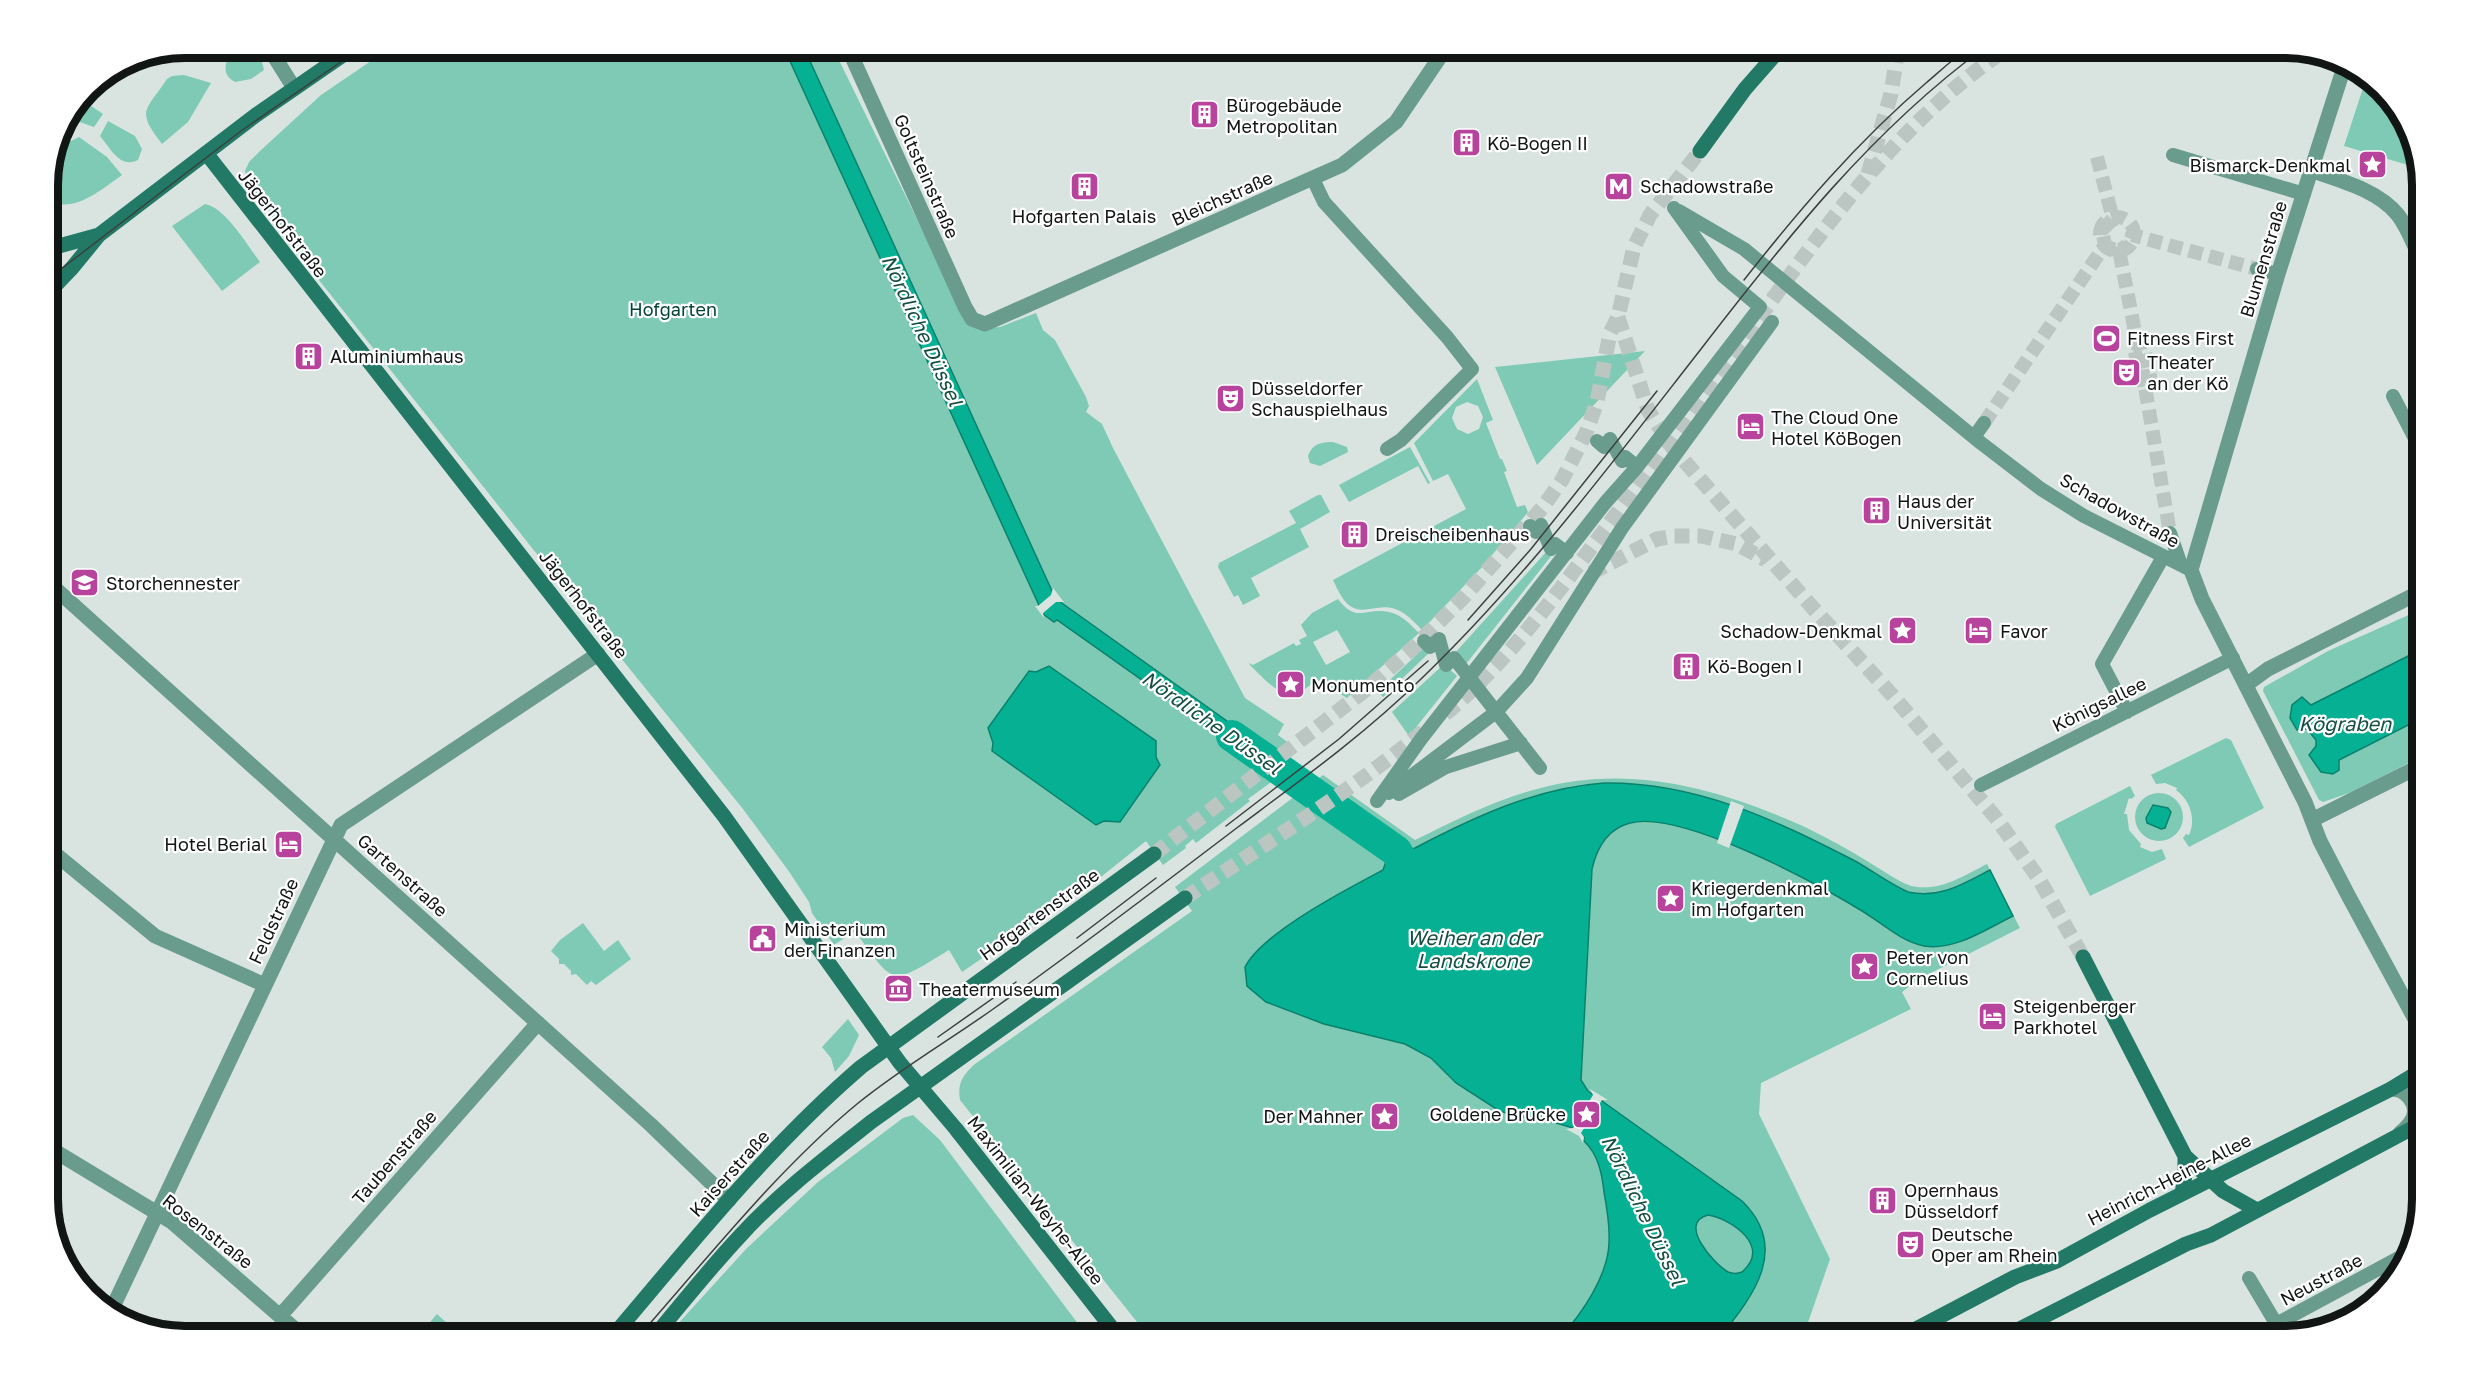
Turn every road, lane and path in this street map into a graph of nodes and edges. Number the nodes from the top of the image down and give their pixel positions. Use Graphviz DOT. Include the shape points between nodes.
graph roads {
  1 [pos="275,58"];
  2 [pos="338,58"];
  3 [pos="853,58"];
  4 [pos="1439,58"];
  5 [pos="1772,58"];
  6 [pos="2342,72"];
  7 [pos="294,88"];
  8 [pos="1700,151"];
  9 [pos="206,153"];
  10 [pos="2173,155"];
  11 [pos="2310,170"];
  12 [pos="1313,179"];
  13 [pos="2304,194"];
  14 [pos="99,234"];
  15 [pos="2411,239"];
  16 [pos="59,246"];
  17 [pos="2257,269"];
  18 [pos="2278,274"];
  19 [pos="59,282"];
  20 [pos="972,319"];
  21 [pos="1773,322"];
  22 [pos="2393,396"];
  23 [pos="1984,423"];
  24 [pos="2411,431"];
  25 [pos="1597,441"];
  26 [pos="1976,445"];
  27 [pos="1386,449"];
  28 [pos="1637,467"];
  29 [pos="2041,489"];
  30 [pos="2033,501"];
  31 [pos="1530,526"];
  32 [pos="2170,533"];
  33 [pos="1567,554"];
  34 [pos="2163,558"];
  35 [pos="2186,567"];
  36 [pos="59,592"];
  37 [pos="2411,596"];
  38 [pos="1424,641"];
  39 [pos="598,654"];
  40 [pos="2233,658"];
  41 [pos="1470,679"];
  42 [pos="2246,685"];
  43 [pos="1496,712"];
  44 [pos="2127,712"];
  45 [pos="1521,743"];
  46 [pos="1540,768"];
  47 [pos="2412,770"];
  48 [pos="1981,785"];
  49 [pos="1382,805"];
  50 [pos="2312,820"];
  51 [pos="333,838"];
  52 [pos="1155,854"];
  53 [pos="59,857"];
  54 [pos="1185,898"];
  55 [pos="2083,957"];
  56 [pos="265,985"];
  57 [pos="2412,1013"];
  58 [pos="538,1023"];
  59 [pos="888,1047"];
  60 [pos="2412,1076"];
  61 [pos="920,1088"];
  62 [pos="2391,1089"];
  63 [pos="2412,1106"];
  64 [pos="2412,1117"];
  65 [pos="2412,1128"];
  66 [pos="2395,1136"];
  67 [pos="59,1155"];
  68 [pos="2185,1156"];
  69 [pos="2210,1180"];
  70 [pos="2182,1194"];
  71 [pos="729,1200"];
  72 [pos="2258,1210"];
  73 [pos="157,1214"];
  74 [pos="2397,1259"];
  75 [pos="2249,1278"];
  76 [pos="114,1304"];
  77 [pos="280,1316"];
  78 [pos="2275,1324"];
  79 [pos="291,1326"];
  80 [pos="621,1326"];
  81 [pos="663,1326"];
  82 [pos="1110,1326"];
  83 [pos="1922,1326"];
  84 [pos="2026,1326"];
  85 [pos="2271,1326"];
  1 -- 7 [label="street"];
  2 -- 7 [label="main road"];
  3 -- 20 [label="street, Goltsteinstraße"];
  4 -- 12 [label="street, Bleichstraße" via="1396,122 1354,157"];
  5 -- 8 [label="main road"];
  6 -- 11 [label="street, Blumenstraße"];
  7 -- 9 [label="main road"];
  9 -- 14 [label="main road"];
  9 -- 39 [label="main road, Jägerhofstraße"];
  10 -- 13 [label="street"];
  11 -- 13 [label="street, Blumenstraße"];
  11 -- 15 [label="street" via="2380,200 2395,212"];
  12 -- 20 [label="street, Bleichstraße" via="994,321 985,324"];
  12 -- 27 [label="street" via="1324,202 1472,369 1401,440"];
  13 -- 18 [label="street, Blumenstraße"];
  14 -- 16 [label="main road"];
  14 -- 19 [label="main road"];
  17 -- 18 [label="street"];
  18 -- 35 [label="street, Blumenstraße"];
  21 -- 43 [label="street" via="1622,528 1527,678"];
  22 -- 24 [label="street"];
  23 -- 26 [label="street"];
  25 -- 28 [label="street" via="1604,447 1610,439 1622,461 1625,457"];
  26 -- 28 [label="street, Schadowstraße" via="1744,249 1674,208 1723,276 1760,307"];
  26 -- 29 [label="street, Schadowstraße"];
  28 -- 33 [label="street"];
  29 -- 30 [label="street, Schadowstraße"];
  29 -- 34 [label="street, Schadowstraße"];
  31 -- 33 [label="street" via="1536,532 1541,525 1551,549 1555,544"];
  32 -- 35 [label="street, Schadowstraße"];
  33 -- 41 [label="street"];
  34 -- 35 [label="street, Schadowstraße"];
  34 -- 44 [label="street" via="2102,664"];
  35 -- 40 [label="street, Schadowstraße"];
  36 -- 51 [label="street, Gartenstraße"];
  37 -- 42 [label="street" via="2268,669"];
  38 -- 41 [label="street" via="1430,648 1439,639 1446,665 1454,658"];
  39 -- 51 [label="street, Feldstraße" via="341,825"];
  39 -- 59 [label="main road, Jägerhofstraße" via="724,816"];
  40 -- 42 [label="street, Schadowstraße"];
  40 -- 44 [label="street, Königsallee"];
  41 -- 43 [label="street"];
  41 -- 43 [label="street" via="1377,801"];
  42 -- 50 [label="street, Schadowstraße"];
  43 -- 45 [label="street"];
  44 -- 48 [label="street, Königsallee"];
  45 -- 46 [label="street"];
  45 -- 49 [label="street" via="1446,767"];
  47 -- 50 [label="street"];
  50 -- 57 [label="street, Schadowstraße"];
  51 -- 56 [label="street, Feldstraße"];
  51 -- 58 [label="street, Gartenstraße"];
  52 -- 59 [label="main road, Hofgartenstraße"];
  53 -- 56 [label="street" via="155,936"];
  54 -- 61 [label="main road"];
  55 -- 68 [label="main road"];
  56 -- 73 [label="street, Feldstraße"];
  58 -- 71 [label="street, Gartenstraße"];
  58 -- 77 [label="street, Taubenstraße"];
  59 -- 61 [label="main road, Jägerhofstraße"];
  59 -- 71 [label="main road, Kaiserstraße" via="811,1111"];
  60 -- 62 [label="main road, Heinrich-Heine-Allee"];
  61 -- 81 [label="main road" via="785,1192 740,1235"];
  61 -- 82 [label="main road, Maximilian-Weyhe-Allee"];
  62 -- 63 [label="street" via="2407,1094"];
  62 -- 69 [label="main road, Heinrich-Heine-Allee"];
  64 -- 66 [label="street"];
  65 -- 66 [label="main road"];
  66 -- 72 [label="main road"];
  67 -- 73 [label="street, Rosenstraße"];
  68 -- 69 [label="main road"];
  68 -- 70 [label="main road"];
  69 -- 70 [label="main road, Heinrich-Heine-Allee"];
  69 -- 72 [label="main road"];
  70 -- 83 [label="main road, Heinrich-Heine-Allee" via="2057,1261 2015,1277"];
  71 -- 80 [label="main road, Kaiserstraße"];
  72 -- 84 [label="main road"];
  73 -- 76 [label="street, Feldstraße"];
  73 -- 77 [label="street, Rosenstraße" via="172,1222"];
  74 -- 78 [label="street, Neustraße"];
  75 -- 78 [label="street"];
  77 -- 79 [label="street, Rosenstraße"];
  78 -- 85 [label="street, Neustraße"];
}
